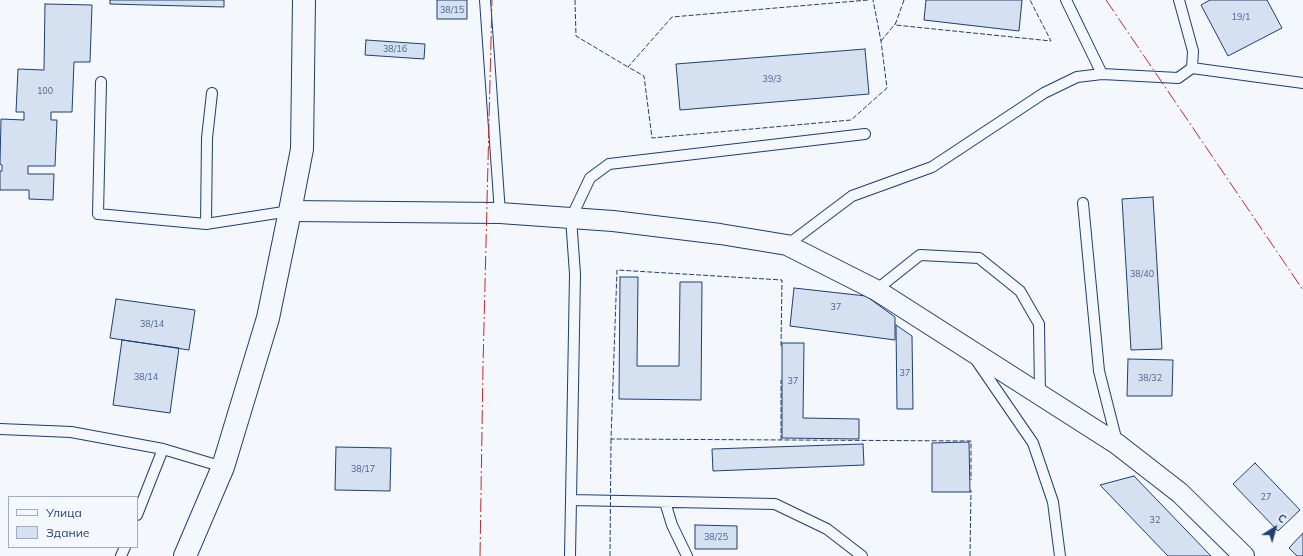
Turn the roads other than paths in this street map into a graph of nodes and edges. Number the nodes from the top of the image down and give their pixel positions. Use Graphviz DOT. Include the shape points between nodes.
graph roads {
  1 [pos="304,0"];
  2 [pos="485,0"];
  3 [pos="1066,0"];
  4 [pos="1179,0"];
  5 [pos="1192,68"];
  6 [pos="1102,74"];
  7 [pos="101,82"];
  8 [pos="1303,83"];
  9 [pos="212,93"];
  10 [pos="865,134"];
  11 [pos="1083,202"];
  12 [pos="290,211"];
  13 [pos="500,213"];
  14 [pos="571,218"];
  15 [pos="206,224"];
  16 [pos="787,245"];
  17 [pos="876,290"];
  18 [pos="970,350"];
  19 [pos="1040,395"];
  20 [pos="0,429"];
  21 [pos="1117,444"];
  22 [pos="162,449"];
  23 [pos="223,467"];
  24 [pos="571,500"];
  25 [pos="665,502"];
  26 [pos="138,512"];
  27 [pos="186,556"];
  28 [pos="570,556"];
  29 [pos="687,556"];
  30 [pos="862,556"];
  31 [pos="1060,556"];
  32 [pos="1244,556"];
  1 -- 12 [label="street" via="302,149"];
  2 -- 13 [label="lane"];
  3 -- 6 [label="lane"];
  4 -- 5 [label="lane" via="1193,51"];
  5 -- 6 [label="lane" via="1178,78"];
  5 -- 8 [label="lane"];
  6 -- 16 [label="lane" via="1077,78 1044,93 932,167 852,196"];
  7 -- 15 [label="lane" via="98,214"];
  9 -- 15 [label="lane" via="207,138"];
  10 -- 14 [label="lane" via="609,164 590,178"];
  11 -- 21 [label="lane" via="1099,371"];
  12 -- 13 [label="street"];
  12 -- 15 [label="lane"];
  12 -- 23 [label="street" via="268,318"];
  13 -- 14 [label="street"];
  14 -- 16 [label="street" via="712,233"];
  14 -- 24 [label="lane" via="575,274"];
  16 -- 17 [label="street"];
  17 -- 18 [label="street"];
  17 -- 19 [label="lane" via="920,254 978,258 1020,291 1039,324"];
  18 -- 19 [label="street"];
  18 -- 31 [label="lane" via="1033,443 1053,502"];
  19 -- 21 [label="street"];
  20 -- 22 [label="lane" via="71,432"];
  21 -- 32 [label="street" via="1180,493"];
  22 -- 23 [label="lane"];
  22 -- 26 [label="lane"];
  23 -- 27 [label="street"];
  24 -- 25 [label="lane"];
  24 -- 28 [label="lane"];
  25 -- 29 [label="lane" via="672,525"];
  25 -- 30 [label="lane" via="776,504 827,529"];
}
